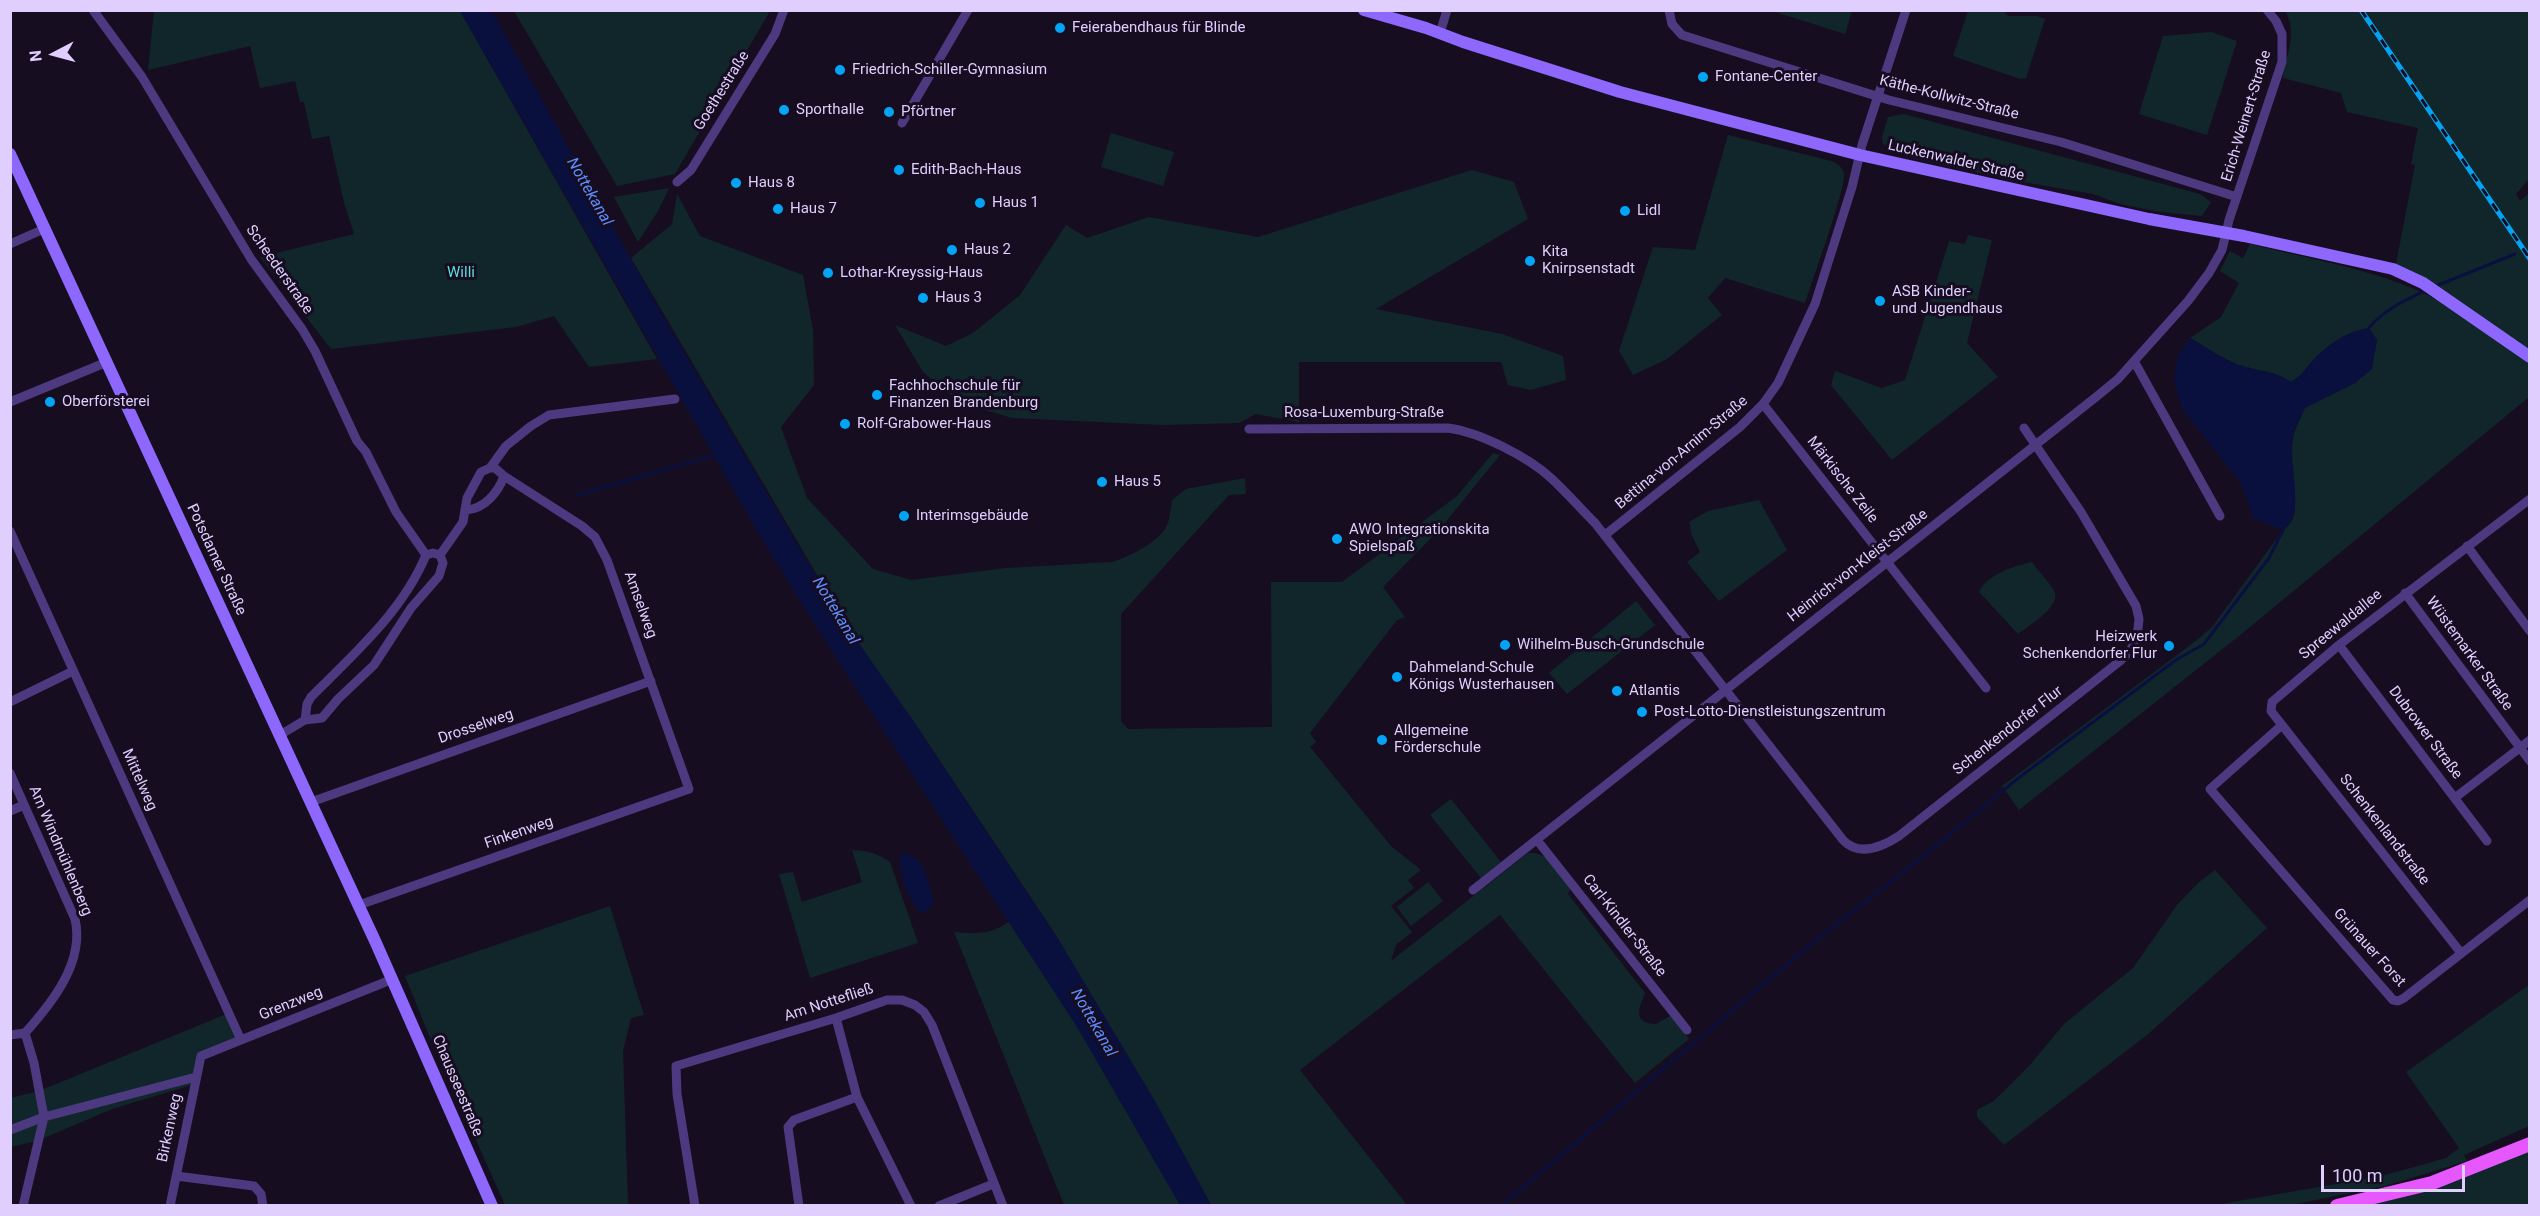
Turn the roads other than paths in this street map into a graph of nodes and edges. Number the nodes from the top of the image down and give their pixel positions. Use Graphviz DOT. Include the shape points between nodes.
graph roads {
  1 [pos="93,10"];
  2 [pos="784,10"];
  3 [pos="968,10"];
  4 [pos="1364,10"];
  5 [pos="1448,10"];
  6 [pos="1669,10"];
  7 [pos="1906,10"];
  8 [pos="2267,10"];
  9 [pos="1440,33"];
  10 [pos="1878,96"];
  11 [pos="902,123"];
  12 [pos="10,154"];
  13 [pos="1860,155"];
  14 [pos="677,182"];
  15 [pos="2237,197"];
  16 [pos="46,228"];
  17 [pos="2226,233"];
  18 [pos="10,244"];
  19 [pos="2529,357"];
  20 [pos="2134,361"];
  21 [pos="107,362"];
  22 [pos="675,399"];
  23 [pos="10,402"];
  24 [pos="1763,404"];
  25 [pos="2024,428"];
  26 [pos="1249,429"];
  27 [pos="2035,446"];
  28 [pos="490,468"];
  29 [pos="504,476"];
  30 [pos="2529,499"];
  31 [pos="466,510"];
  32 [pos="2220,516"];
  33 [pos="10,531"];
  34 [pos="1605,535"];
  35 [pos="2467,546"];
  36 [pos="426,555"];
  37 [pos="440,555"];
  38 [pos="1887,562"];
  39 [pos="2405,593"];
  40 [pos="2529,631"];
  41 [pos="2339,645"];
  42 [pos="73,671"];
  43 [pos="651,681"];
  44 [pos="1986,688"];
  45 [pos="1725,690"];
  46 [pos="10,702"];
  47 [pos="305,720"];
  48 [pos="2282,725"];
  49 [pos="280,735"];
  50 [pos="2529,740"];
  51 [pos="2519,748"];
  52 [pos="2529,761"];
  53 [pos="10,773"];
  54 [pos="689,789"];
  55 [pos="2456,797"];
  56 [pos="311,802"];
  57 [pos="24,805"];
  58 [pos="10,811"];
  59 [pos="1537,840"];
  60 [pos="2487,841"];
  61 [pos="1473,890"];
  62 [pos="2529,900"];
  63 [pos="358,905"];
  64 [pos="2461,953"];
  65 [pos="393,979"];
  66 [pos="836,1018"];
  67 [pos="1687,1030"];
  68 [pos="25,1033"];
  69 [pos="10,1035"];
  70 [pos="240,1040"];
  71 [pos="201,1056"];
  72 [pos="196,1077"];
  73 [pos="857,1097"];
  74 [pos="44,1117"];
  75 [pos="10,1130"];
  76 [pos="2529,1144"];
  77 [pos="176,1176"];
  78 [pos="993,1184"];
  79 [pos="23,1206"];
  80 [pos="170,1206"];
  81 [pos="263,1206"];
  82 [pos="492,1206"];
  83 [pos="695,1206"];
  84 [pos="799,1206"];
  85 [pos="911,1206"];
  86 [pos="939,1206"];
  87 [pos="1002,1206"];
  88 [pos="2337,1206"];
  1 -- 36 [label="street, Scheederstraße" via="142,77 251,259 315,351 357,441 396,512"];
  2 -- 14 [label="street, Goethestraße" via="775,34 691,170"];
  3 -- 11 [label="street"];
  4 -- 9 [label="main road, Luckenwalder Straße"];
  5 -- 9 [label="street"];
  6 -- 10 [label="street, Käthe-Kollwitz-Straße" via="1672,24 1682,35"];
  7 -- 10 [label="street, Bettina-von-Arnim-Straße"];
  8 -- 15 [label="street, Erich-Weinert-Straße" via="2280,27 2283,55"];
  9 -- 13 [label="main road, Luckenwalder Straße" via="1620,92"];
  10 -- 13 [label="street, Bettina-von-Arnim-Straße"];
  10 -- 15 [label="street, Käthe-Kollwitz-Straße" via="2061,142"];
  12 -- 16 [label="main road, Potsdamer Straße"];
  13 -- 17 [label="main road, Luckenwalder Straße"];
  13 -- 24 [label="street, Bettina-von-Arnim-Straße" via="1809,319 1778,383"];
  15 -- 17 [label="street, Erich-Weinert-Straße"];
  16 -- 18 [label="street"];
  16 -- 21 [label="main road, Potsdamer Straße"];
  17 -- 19 [label="main road, Luckenwalder Straße" via="2393,269 2425,284"];
  17 -- 20 [label="street, Heinrich-von-Kleist-Straße" via="2219,256 2202,283"];
  20 -- 27 [label="street, Heinrich-von-Kleist-Straße" via="2118,379"];
  20 -- 32 [label="street"];
  21 -- 23 [label="street"];
  21 -- 49 [label="main road, Potsdamer Straße"];
  22 -- 28 [label="street" via="549,415 516,437"];
  24 -- 34 [label="street, Bettina-von-Arnim-Straße" via="1740,427"];
  24 -- 38 [label="street, Märkische Zeile"];
  25 -- 27 [label="street, Schenkendorfer Flur"];
  26 -- 34 [label="street, Rosa-Luxemburg-Straße" via="1458,430 1501,447 1551,477"];
  27 -- 38 [label="street, Heinrich-von-Kleist-Straße"];
  27 -- 45 [label="street, Schenkendorfer Flur" via="2131,595 2139,619 2136,638 2120,661 1899,836 1866,849 1854,849 1847,844"];
  28 -- 29 [label="street, Amselweg"];
  28 -- 31 [label="street" via="474,481 466,498"];
  29 -- 31 [label="street" via="484,503"];
  29 -- 43 [label="street, Amselweg" via="595,537"];
  30 -- 35 [label="street, Spreewaldallee"];
  31 -- 37 [label="street" via="457,533"];
  33 -- 42 [label="street, Mittelweg"];
  34 -- 45 [label="street, Rosa-Luxemburg-Straße"];
  35 -- 39 [label="street, Spreewaldallee"];
  35 -- 40 [label="street"];
  36 -- 37 [label="street"];
  36 -- 47 [label="street" via="403,596 311,698"];
  37 -- 47 [label="street" via="443,563 439,576 411,608 374,665 322,718"];
  38 -- 44 [label="street, Märkische Zeile"];
  38 -- 45 [label="street, Heinrich-von-Kleist-Straße"];
  39 -- 41 [label="street, Spreewaldallee"];
  39 -- 51 [label="street, Wüstemarker Straße"];
  41 -- 48 [label="street, Spreewaldallee" via="2272,702 2271,711"];
  41 -- 55 [label="street, Dubrower Straße"];
  42 -- 46 [label="street"];
  42 -- 70 [label="street, Mittelweg"];
  43 -- 54 [label="street, Amselweg"];
  43 -- 56 [label="street, Drosselweg"];
  45 -- 59 [label="street, Heinrich-von-Kleist-Straße"];
  47 -- 49 [label="street"];
  48 -- 64 [label="street, Schenkenlandstraße"];
  48 -- 64 [label="street, Grünauer Forst" via="2210,789 2393,1000 2404,998"];
  49 -- 56 [label="main road, Potsdamer Straße"];
  50 -- 51 [label="street"];
  51 -- 52 [label="street, Wüstemarker Straße"];
  51 -- 55 [label="street"];
  53 -- 57 [label="street, Am Windmühlenberg"];
  54 -- 63 [label="street, Finkenweg"];
  55 -- 60 [label="street, Dubrower Straße"];
  56 -- 63 [label="main road, Potsdamer Straße"];
  57 -- 58 [label="street"];
  57 -- 68 [label="street, Am Windmühlenberg" via="79,933 72,966"];
  59 -- 61 [label="street, Heinrich-von-Kleist-Straße"];
  59 -- 67 [label="street, Carl-Kindler-Straße"];
  62 -- 64 [label="street, Grünauer Forst"];
  63 -- 65 [label="main road, Potsdamer Straße"];
  65 -- 70 [label="street, Grenzweg"];
  65 -- 82 [label="main road, Chausseestraße"];
  66 -- 73 [label="street"];
  66 -- 78 [label="street, Am Nottefließ" via="887,1000 902,1000 924,1012"];
  66 -- 83 [label="street, Am Nottefließ" via="676,1066"];
  68 -- 69 [label="street"];
  68 -- 74 [label="street"];
  70 -- 71 [label="street, Grenzweg"];
  71 -- 72 [label="street, Birkenweg"];
  72 -- 74 [label="street"];
  72 -- 77 [label="street, Birkenweg"];
  73 -- 84 [label="street" via="794,1120 788,1127"];
  73 -- 85 [label="street"];
  74 -- 75 [label="street"];
  74 -- 79 [label="street"];
  76 -- 88 [label="main road" via="2432,1183"];
  77 -- 80 [label="street, Birkenweg"];
  77 -- 81 [label="street" via="254,1186 261,1194"];
  78 -- 86 [label="street"];
  78 -- 87 [label="street, Am Nottefließ"];
}
